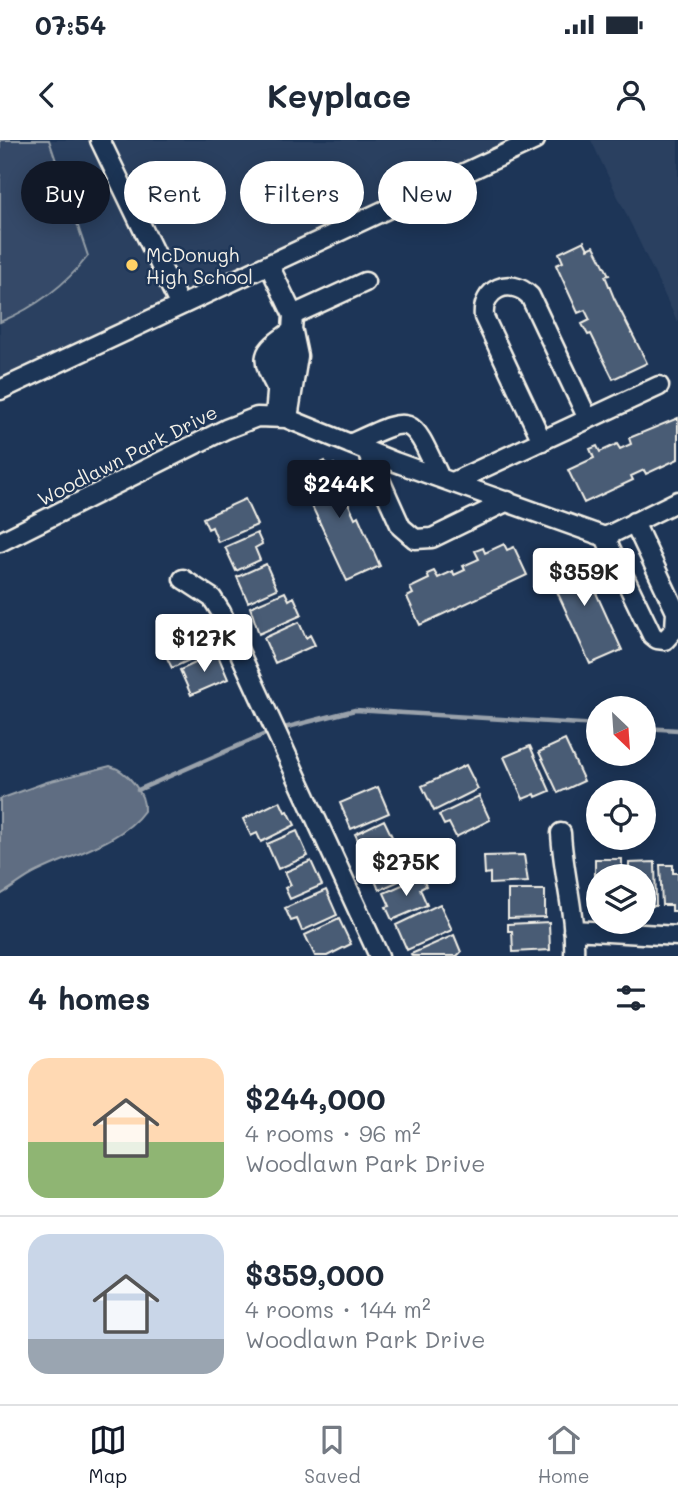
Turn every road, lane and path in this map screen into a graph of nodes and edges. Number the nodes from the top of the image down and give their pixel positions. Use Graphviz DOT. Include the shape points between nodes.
graph roads {
  1 [pos="100,140"];
  2 [pos="535,140"];
  3 [pos="269,265"];
  4 [pos="365,282"];
  5 [pos="180,306"];
  6 [pos="293,323"];
  7 [pos="659,386"];
  8 [pos="0,390"];
  9 [pos="281,417"];
  10 [pos="588,419"];
  11 [pos="542,441"];
  12 [pos="350,443"];
  13 [pos="367,451"];
  14 [pos="446,479"];
  15 [pos="508,500"];
  16 [pos="678,501"];
  17 [pos="634,522"];
  18 [pos="605,537"];
  19 [pos="0,542"];
  20 [pos="183,579"];
  21 [pos="561,833"];
  22 [pos="573,930"];
  23 [pos="678,936"];
  24 [pos="379,956"];
  25 [pos="574,956"];
  1 -- 5 [label="street"];
  2 -- 3 [label="street"];
  3 -- 5 [label="street"];
  3 -- 6 [label="street"];
  4 -- 6 [label="street"];
  5 -- 8 [label="street"];
  6 -- 9 [label="street" via="278,391"];
  6 -- 9 [label="street" via="298,356"];
  7 -- 10 [label="street"];
  9 -- 12 [label="street"];
  9 -- 19 [label="street, Woodlawn Park Drive" via="257,417 237,424"];
  10 -- 11 [label="street"];
  10 -- 11 [label="street" via="530,296 516,286 500,287 486,300 484,318"];
  11 -- 14 [label="street"];
  12 -- 13 [label="street"];
  12 -- 14 [label="street" via="393,424 410,426"];
  13 -- 14 [label="street"];
  13 -- 15 [label="street" via="401,527 415,539 432,538"];
  14 -- 15 [label="street"];
  15 -- 18 [label="street"];
  16 -- 17 [label="street"];
  17 -- 18 [label="street"];
  17 -- 18 [label="street" via="676,612 675,629 664,640 652,635"];
  20 -- 24 [label="street" via="212,598 221,612"];
  21 -- 22 [label="street"];
  22 -- 23 [label="street"];
  22 -- 25 [label="street"];
}
